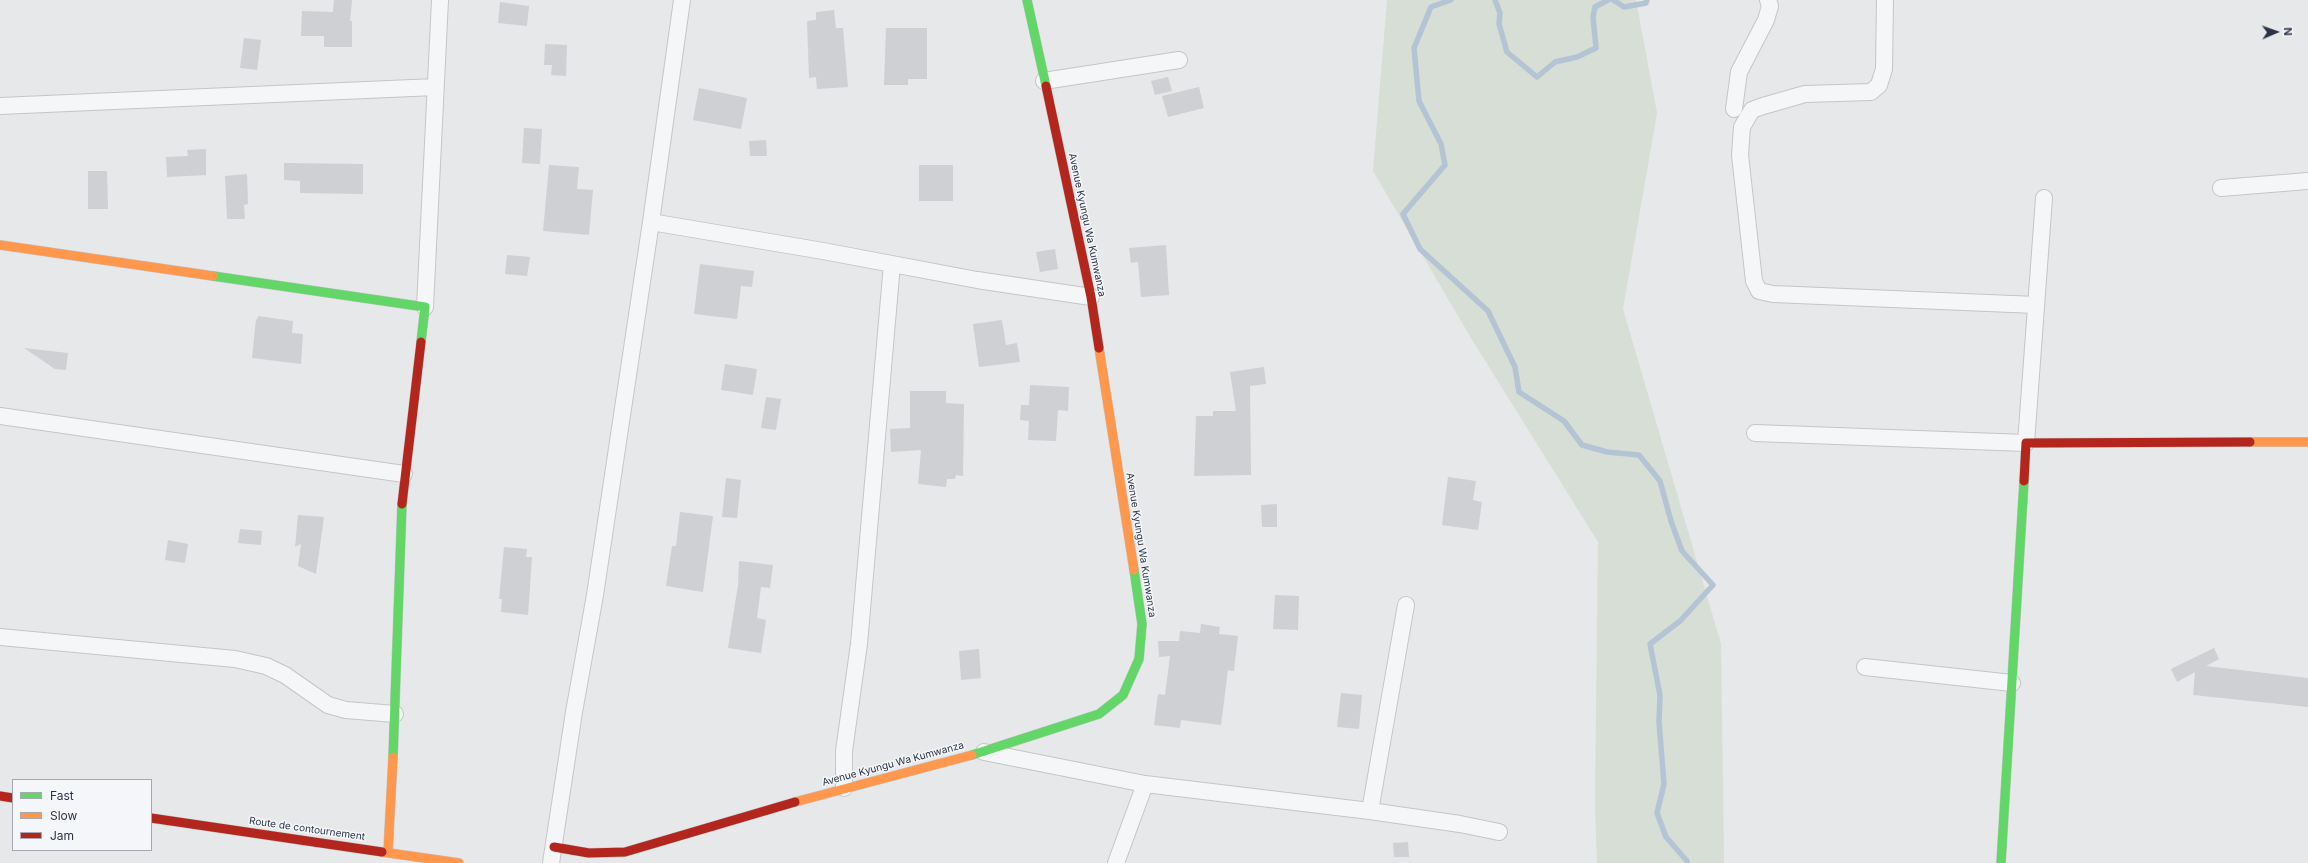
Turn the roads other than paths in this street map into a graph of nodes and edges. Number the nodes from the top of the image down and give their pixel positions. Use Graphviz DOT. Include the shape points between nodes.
graph roads {
  1 [pos="440,0"];
  2 [pos="682,0"];
  3 [pos="1027,0"];
  4 [pos="1768,0"];
  5 [pos="1885,0"];
  6 [pos="1179,60"];
  7 [pos="1044,81"];
  8 [pos="435,87"];
  9 [pos="0,106"];
  10 [pos="1734,109"];
  11 [pos="2308,181"];
  12 [pos="2221,188"];
  13 [pos="2044,198"];
  14 [pos="651,222"];
  15 [pos="0,245"];
  16 [pos="892,264"];
  17 [pos="1091,297"];
  18 [pos="2036,305"];
  19 [pos="425,307"];
  20 [pos="0,416"];
  21 [pos="1755,433"];
  22 [pos="2308,442"];
  23 [pos="2026,443"];
  24 [pos="404,474"];
  25 [pos="1406,605"];
  26 [pos="0,638"];
  27 [pos="1865,667"];
  28 [pos="2012,683"];
  29 [pos="395,714"];
  30 [pos="982,752"];
  31 [pos="1145,784"];
  32 [pos="844,788"];
  33 [pos="0,796"];
  34 [pos="12,798"];
  35 [pos="1370,811"];
  36 [pos="152,818"];
  37 [pos="1499,832"];
  38 [pos="554,847"];
  39 [pos="388,852"];
  40 [pos="459,863"];
  41 [pos="551,863"];
  42 [pos="1116,863"];
  43 [pos="2001,863"];
  1 -- 8 [label="street"];
  2 -- 14 [label="street"];
  3 -- 7 [label="street, Avenue Kyungu Wa Kumwanza"];
  4 -- 10 [label="street" via="1770,6 1766,20 1739,72"];
  5 -- 18 [label="street" via="1884,69 1879,85 1871,92 1805,94 1770,104 1752,110 1742,127 1740,156 1754,281 1759,292"];
  6 -- 7 [label="street"];
  7 -- 17 [label="street, Avenue Kyungu Wa Kumwanza"];
  8 -- 9 [label="street"];
  8 -- 19 [label="street"];
  11 -- 12 [label="street"];
  13 -- 18 [label="street"];
  14 -- 16 [label="street"];
  14 -- 38 [label="street"];
  15 -- 19 [label="street"];
  16 -- 17 [label="street"];
  16 -- 32 [label="street" via="859,644 844,751"];
  17 -- 30 [label="street, Avenue Kyungu Wa Kumwanza" via="1142,624 1139,659 1123,695 1098,714"];
  18 -- 23 [label="street"];
  19 -- 24 [label="street"];
  20 -- 24 [label="street"];
  21 -- 23 [label="street"];
  22 -- 23 [label="street"];
  23 -- 28 [label="street"];
  24 -- 29 [label="street"];
  25 -- 35 [label="street"];
  26 -- 29 [label="street" via="235,659 266,666 285,675 328,705 346,710"];
  27 -- 28 [label="street"];
  28 -- 43 [label="street"];
  29 -- 39 [label="street"];
  30 -- 31 [label="street"];
  30 -- 32 [label="street, Avenue Kyungu Wa Kumwanza"];
  31 -- 35 [label="street"];
  31 -- 42 [label="street"];
  32 -- 38 [label="street, Avenue Kyungu Wa Kumwanza" via="626,852 595,853"];
  33 -- 34 [label="street"];
  35 -- 37 [label="street"];
  36 -- 39 [label="street, Route de contournement"];
  38 -- 41 [label="street"];
  39 -- 40 [label="street, Route de contournement"];
}
